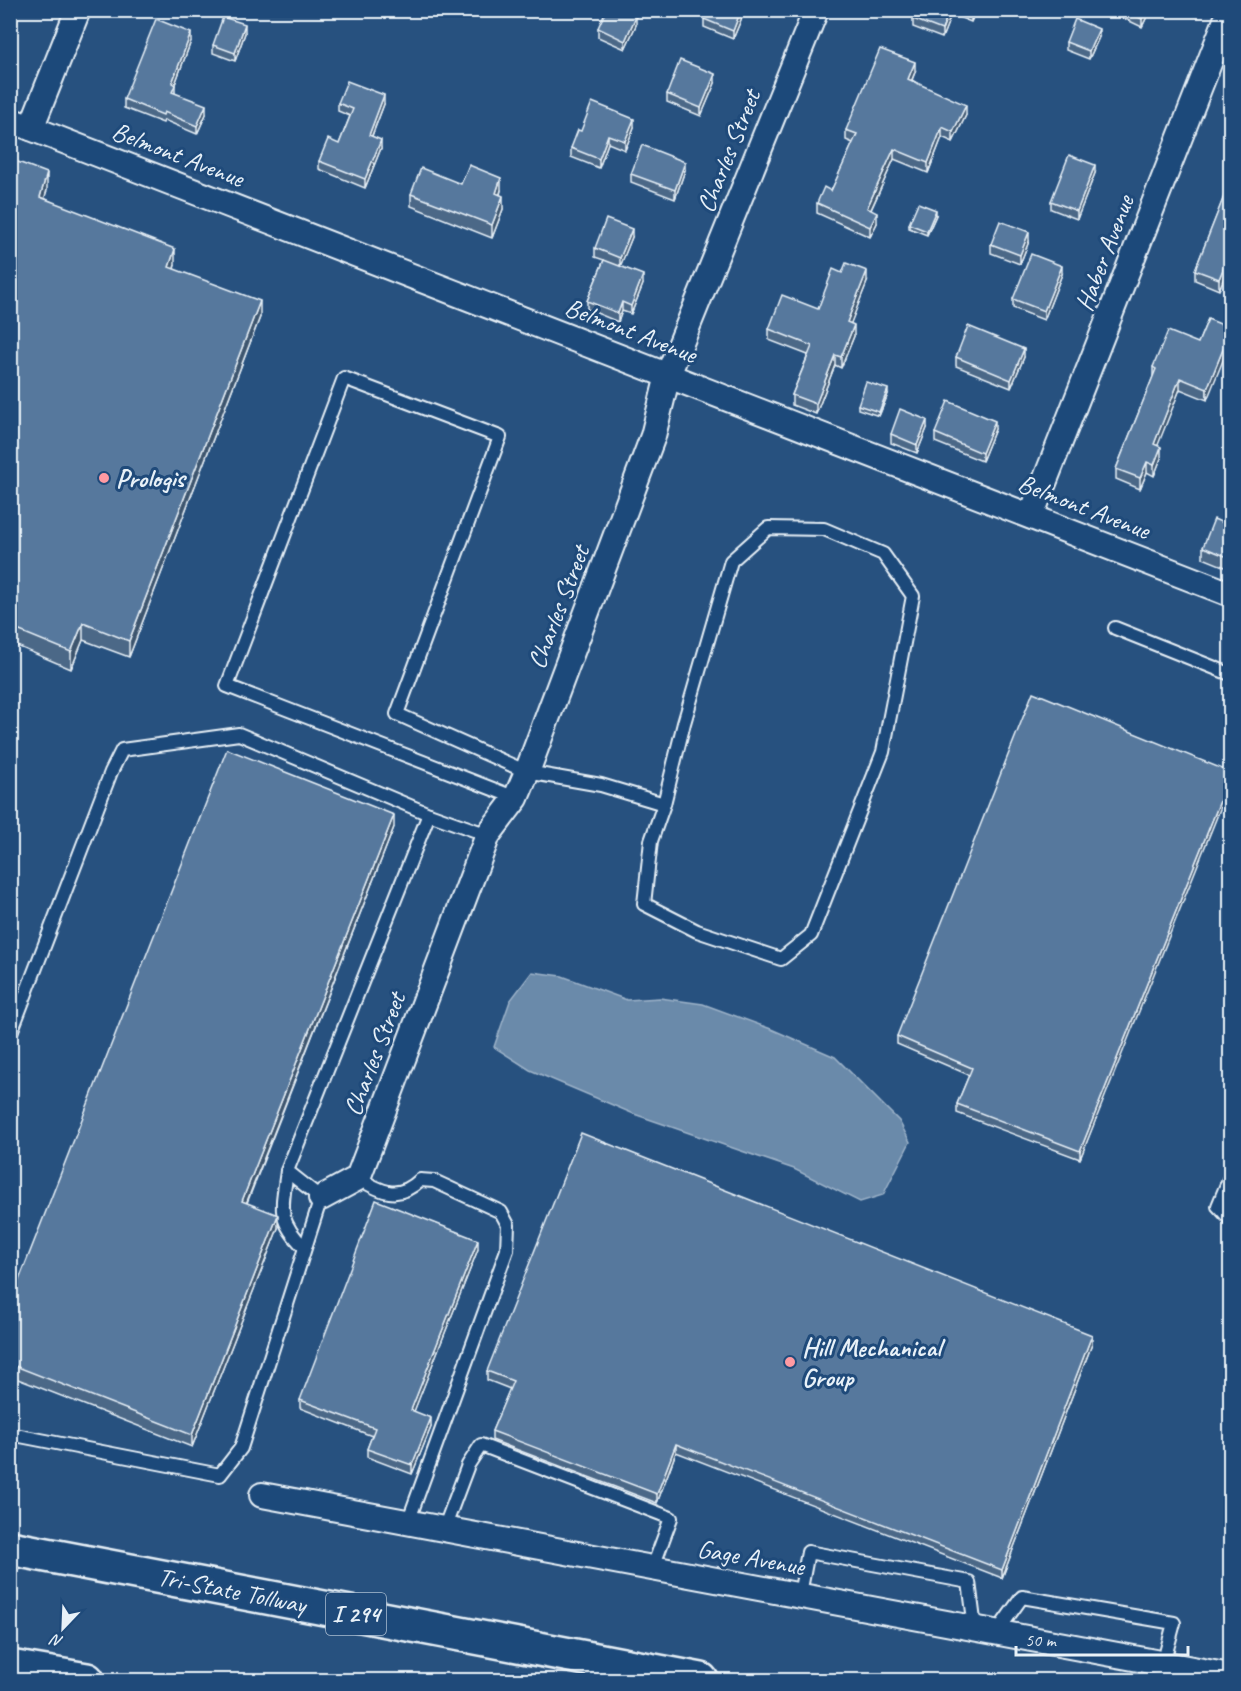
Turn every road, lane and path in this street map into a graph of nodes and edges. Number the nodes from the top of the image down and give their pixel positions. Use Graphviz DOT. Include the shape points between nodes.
graph roads {
  1 [pos="78,10"];
  2 [pos="816,10"];
  3 [pos="1230,10"];
  4 [pos="21,124"];
  5 [pos="668,375"];
  6 [pos="1031,516"];
  7 [pos="1230,594"];
  8 [pos="1115,628"];
  9 [pos="1230,674"];
  10 [pos="527,772"];
  11 [pos="516,798"];
  12 [pos="664,804"];
  13 [pos="429,814"];
  14 [pos="488,835"];
  15 [pos="10,1035"];
  16 [pos="287,1171"];
  17 [pos="1230,1177"];
  18 [pos="358,1178"];
  19 [pos="321,1198"];
  20 [pos="1230,1219"];
  21 [pos="304,1247"];
  22 [pos="10,1434"];
  23 [pos="262,1495"];
  24 [pos="408,1522"];
  25 [pos="444,1529"];
  26 [pos="10,1548"];
  27 [pos="653,1568"];
  28 [pos="800,1594"];
  29 [pos="986,1630"];
  30 [pos="1163,1664"];
  31 [pos="10,1667"];
  32 [pos="1230,1676"];
  33 [pos="87,1680"];
  34 [pos="701,1680"];
  1 -- 4 [label="street"];
  2 -- 5 [label="street, Charles Street"];
  3 -- 6 [label="street, Haber Avenue"];
  4 -- 5 [label="street, Belmont Avenue"];
  5 -- 6 [label="street, Belmont Avenue"];
  5 -- 10 [label="street, Charles Street" via="653,436"];
  6 -- 7 [label="street, Belmont Avenue"];
  8 -- 9 [label="lane"];
  10 -- 11 [label="street, Charles Street"];
  10 -- 11 [label="lane" via="397,714 500,437 344,378 227,686"];
  10 -- 12 [label="lane" via="601,785"];
  11 -- 14 [label="street, Charles Street"];
  12 -- 12 [label="lane" via="731,561 768,528 824,529 883,554 913,596 886,741 811,935 781,959 697,930 644,904 651,841"];
  13 -- 14 [label="lane"];
  13 -- 15 [label="lane" via="240,734 122,750"];
  13 -- 16 [label="lane"];
  14 -- 18 [label="street, Charles Street"];
  16 -- 19 [label="lane"];
  16 -- 21 [label="lane" via="283,1221"];
  17 -- 20 [label="lane" via="1218,1206"];
  18 -- 19 [label="street"];
  18 -- 24 [label="lane" via="375,1189 394,1192 406,1192 420,1180 434,1181 501,1212 508,1225 507,1250"];
  19 -- 21 [label="lane"];
  21 -- 22 [label="lane" via="241,1448 220,1475"];
  23 -- 24 [label="street, Gage Avenue"];
  24 -- 25 [label="street, Gage Avenue"];
  25 -- 27 [label="street, Gage Avenue"];
  25 -- 27 [label="lane" via="468,1465 481,1445 671,1518"];
  26 -- 34 [label="highway, Tri-State Tollway / I 294"];
  27 -- 28 [label="street, Gage Avenue"];
  28 -- 29 [label="street, Gage Avenue"];
  28 -- 29 [label="lane" via="808,1552 969,1581"];
  29 -- 30 [label="street, Gage Avenue"];
  29 -- 30 [label="lane" via="1022,1596 1174,1623"];
  30 -- 32 [label="street, Gage Avenue"];
  31 -- 33 [label="highway"];
}
